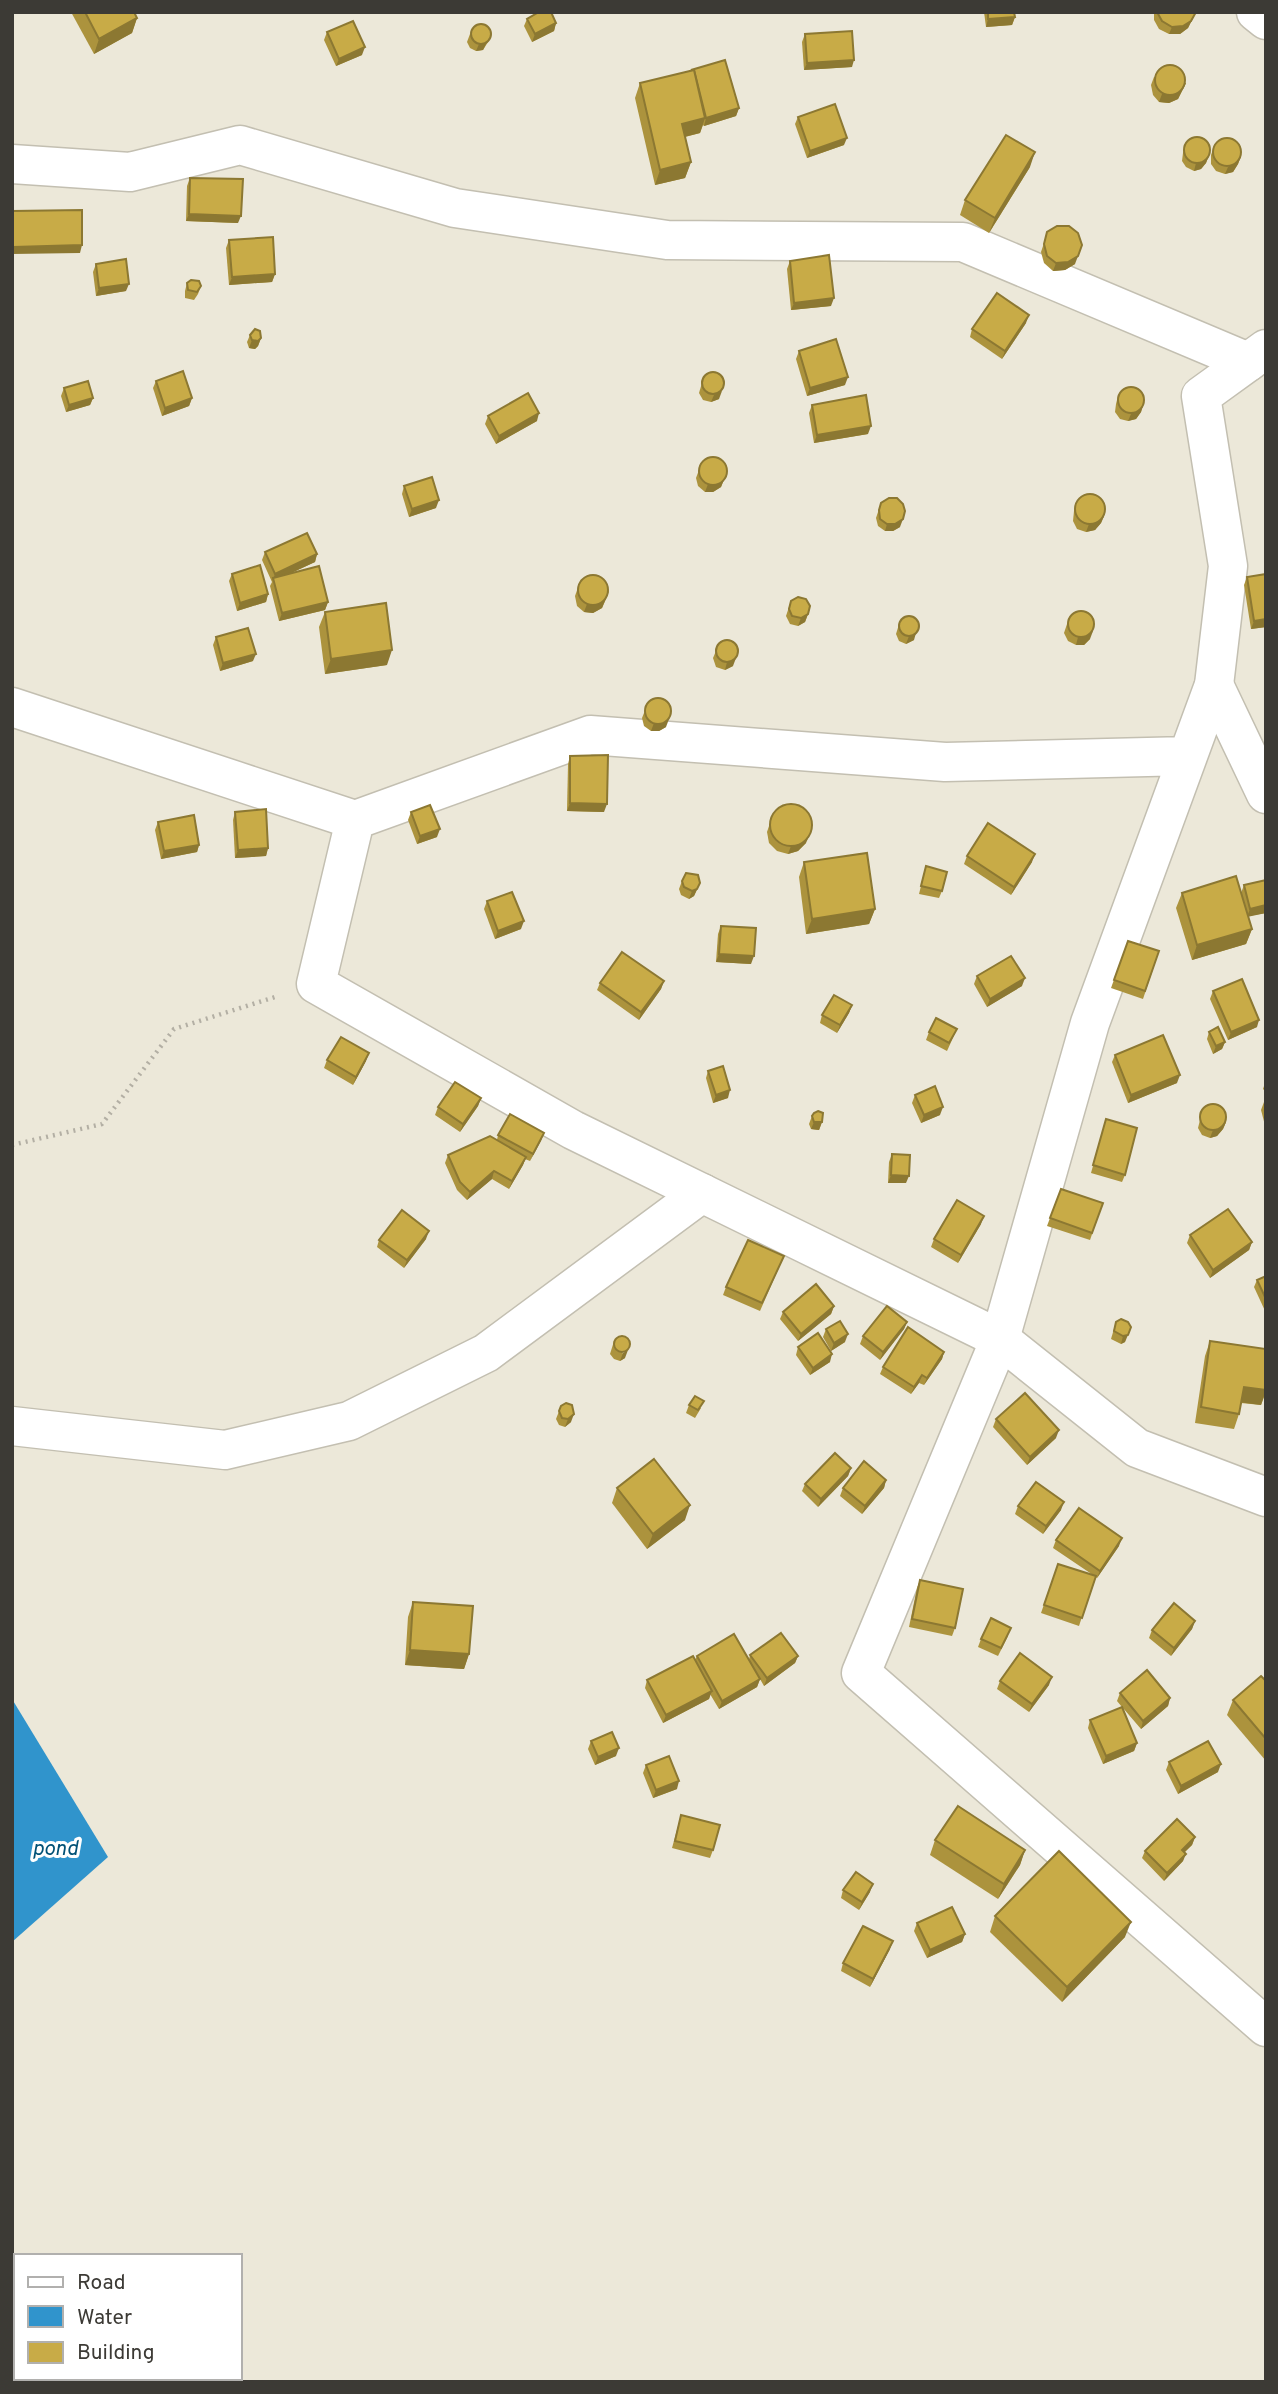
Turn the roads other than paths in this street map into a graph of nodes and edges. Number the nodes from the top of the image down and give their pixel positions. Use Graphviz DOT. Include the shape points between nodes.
graph roads {
  1 [pos="1256,12"];
  2 [pos="1266,20"];
  3 [pos="12,164"];
  4 [pos="1257,356"];
  5 [pos="1214,685"];
  6 [pos="12,707"];
  7 [pos="1188,756"];
  8 [pos="1266,794"];
  9 [pos="355,820"];
  10 [pos="702,1193"];
  11 [pos="1000,1339"];
  12 [pos="12,1426"];
  13 [pos="1266,1497"];
  14 [pos="1266,2027"];
  1 -- 2 [label="street"];
  3 -- 4 [label="street" via="130,172 240,145 455,208 667,240 962,242"];
  4 -- 5 [label="street" via="1201,396 1228,566"];
  5 -- 7 [label="street"];
  5 -- 8 [label="street"];
  6 -- 9 [label="street"];
  7 -- 9 [label="street" via="945,762 590,735"];
  7 -- 11 [label="street" via="1090,1023"];
  9 -- 10 [label="street" via="316,984 573,1130"];
  10 -- 11 [label="street"];
  10 -- 12 [label="street" via="486,1353 349,1422 225,1450"];
  11 -- 13 [label="street" via="1137,1448"];
  11 -- 14 [label="street" via="861,1673"];
}
